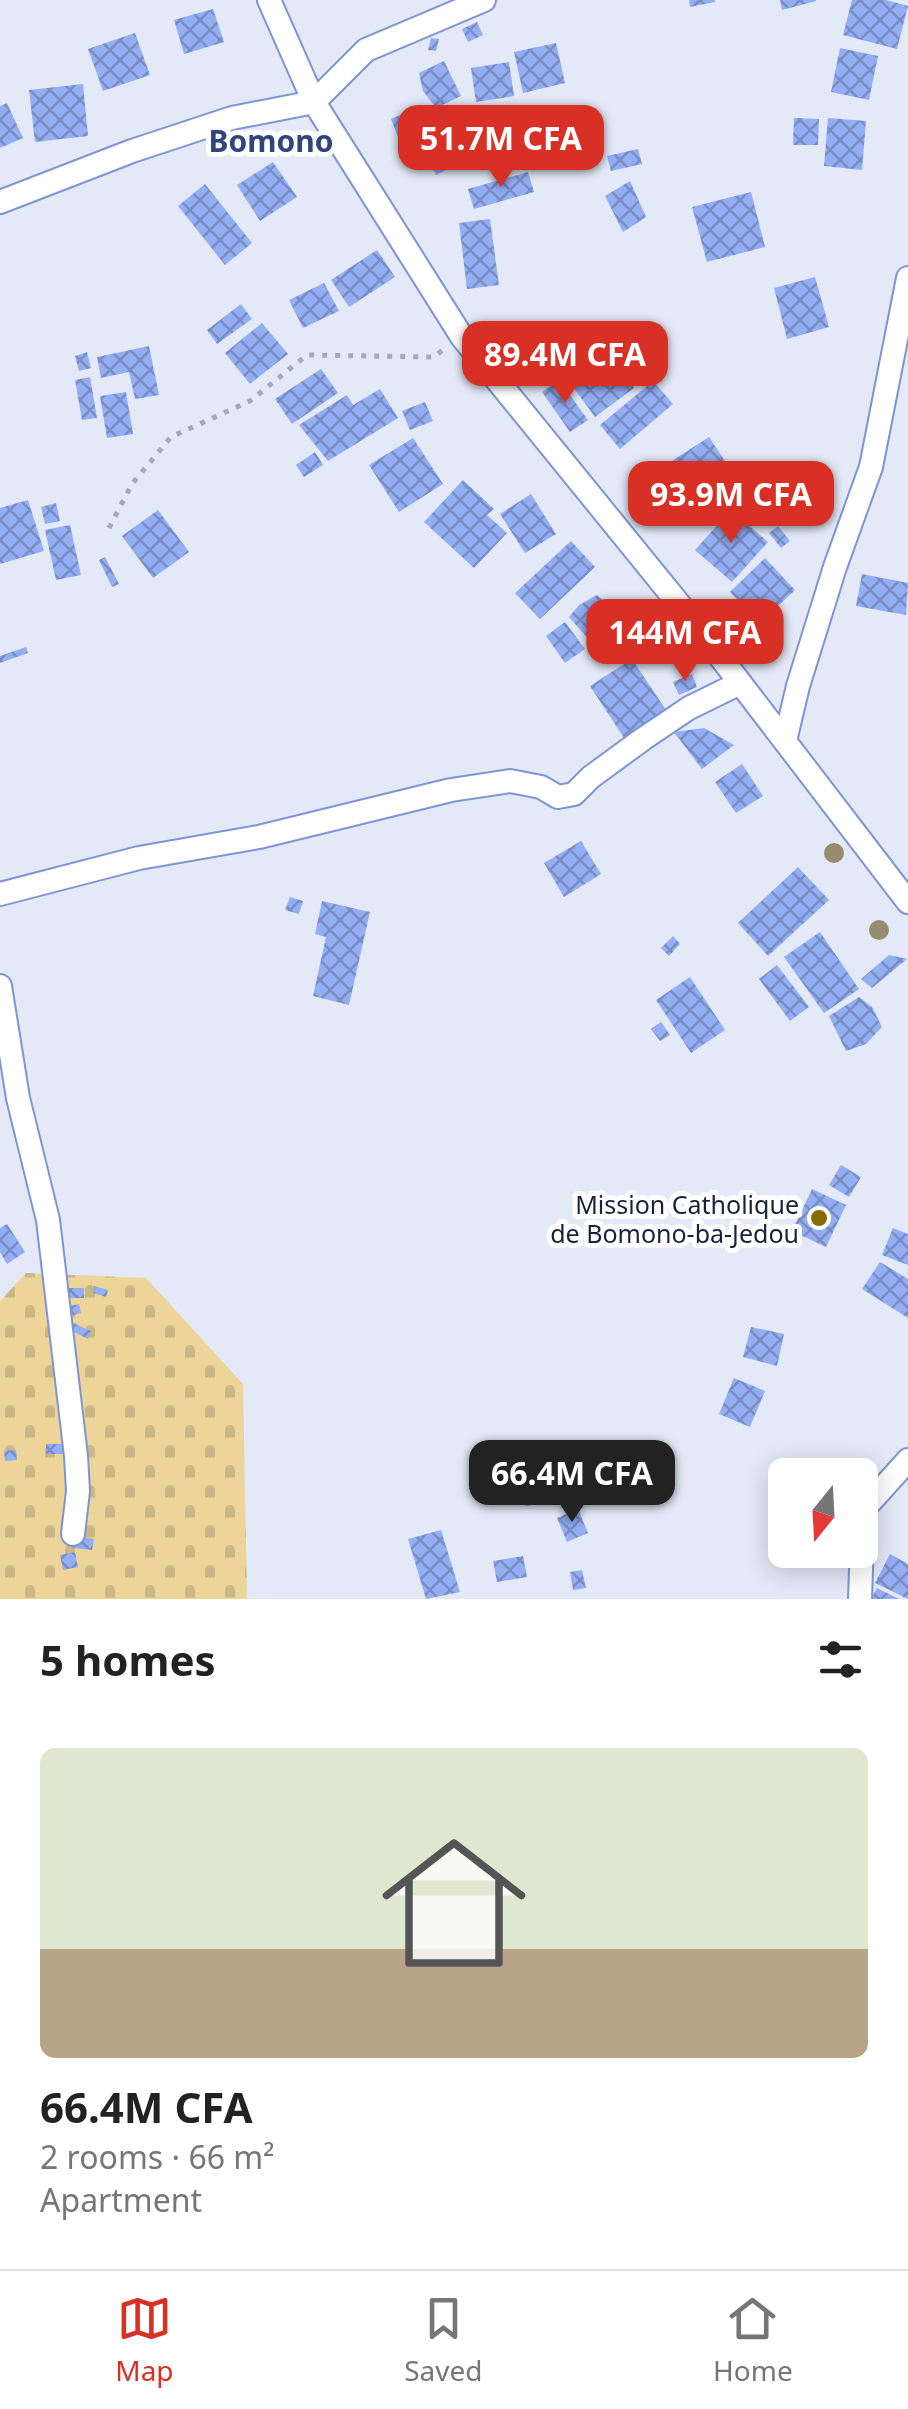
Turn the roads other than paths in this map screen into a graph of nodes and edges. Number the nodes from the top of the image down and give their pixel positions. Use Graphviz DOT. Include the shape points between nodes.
graph roads {
  1 [pos="269,0"];
  2 [pos="484,0"];
  3 [pos="314,102"];
  4 [pos="0,202"];
  5 [pos="907,292"];
  6 [pos="740,682"];
  7 [pos="785,741"];
  8 [pos="0,894"];
  9 [pos="908,902"];
  10 [pos="0,986"];
  11 [pos="908,1460"];
  12 [pos="73,1534"];
  13 [pos="860,1599"];
  1 -- 3 [label="street"];
  2 -- 3 [label="street" via="366,50"];
  3 -- 4 [label="street" via="216,124"];
  3 -- 6 [label="street" via="462,337"];
  5 -- 7 [label="street" via="871,467"];
  6 -- 7 [label="street"];
  6 -- 8 [label="street" via="643,739 574,794 558,797 510,781 452,790"];
  7 -- 9 [label="street"];
  10 -- 12 [label="street" via="48,1220 76,1456"];
  11 -- 13 [label="street" via="863,1510"];
}
